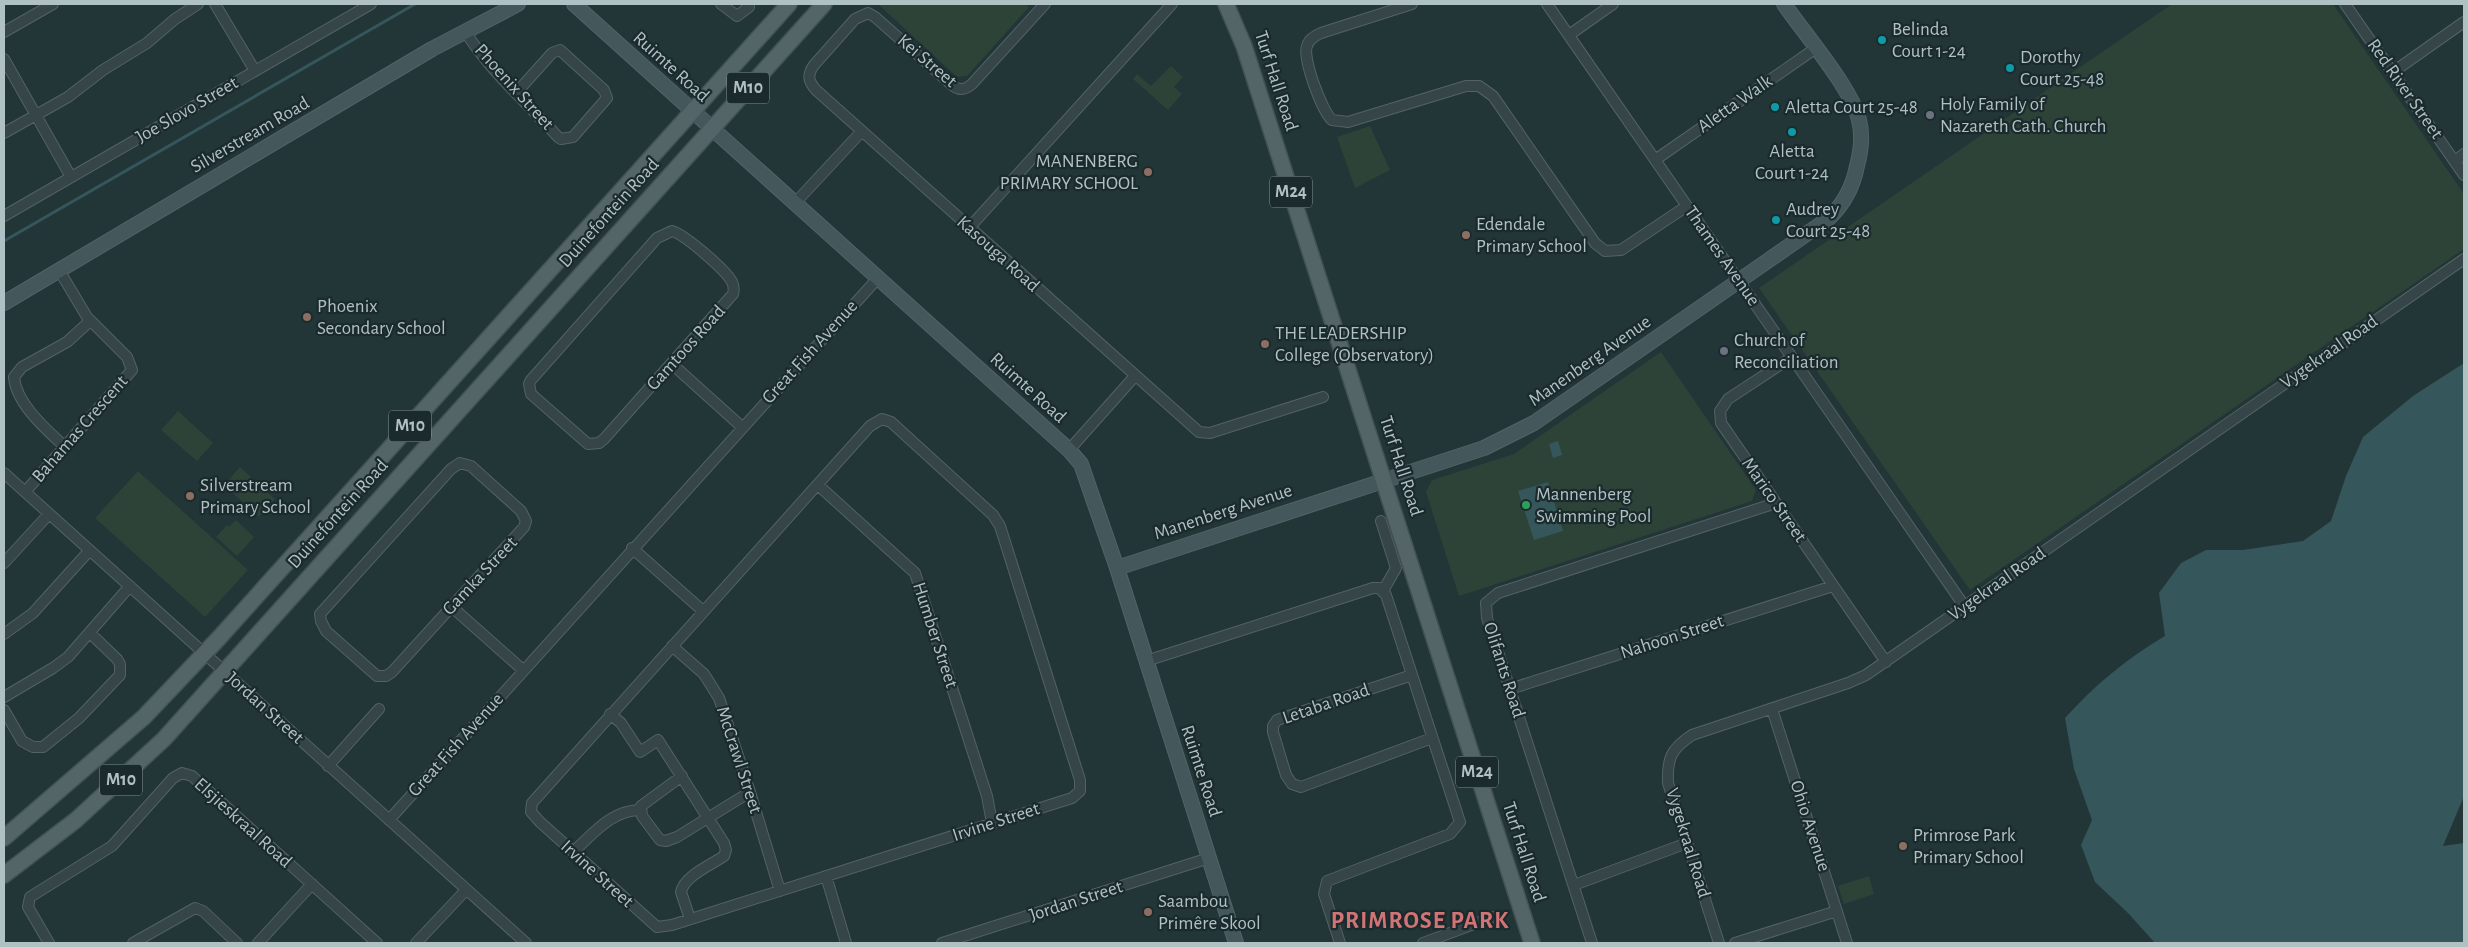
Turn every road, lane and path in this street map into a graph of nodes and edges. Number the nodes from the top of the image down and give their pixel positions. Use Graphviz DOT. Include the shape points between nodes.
graph roads {
  1 [pos="53,4"];
  2 [pos="198,4"];
  3 [pos="215,4"];
  4 [pos="371,4"];
  5 [pos="518,4"];
  6 [pos="574,4"];
  7 [pos="721,4"];
  8 [pos="789,4"];
  9 [pos="824,4"];
  10 [pos="1045,4"];
  11 [pos="1172,4"];
  12 [pos="1226,4"];
  13 [pos="1412,4"];
  14 [pos="1548,4"];
  15 [pos="1613,4"];
  16 [pos="1784,4"];
  17 [pos="2345,4"];
  18 [pos="749,7"];
  19 [pos="2464,22"];
  20 [pos="465,31"];
  21 [pos="4,32"];
  22 [pos="1569,35"];
  23 [pos="1816,48"];
  24 [pos="4,59"];
  25 [pos="255,71"];
  26 [pos="2393,72"];
  27 [pos="809,76"];
  28 [pos="516,92"];
  29 [pos="693,112"];
  30 [pos="36,116"];
  31 [pos="712,129"];
  32 [pos="862,131"];
  33 [pos="4,133"];
  34 [pos="2464,154"];
  35 [pos="1655,160"];
  36 [pos="2454,161"];
  37 [pos="2464,175"];
  38 [pos="71,177"];
  39 [pos="795,204"];
  40 [pos="1687,206"];
  41 [pos="4,216"];
  42 [pos="969,228"];
  43 [pos="2464,258"];
  44 [pos="59,270"];
  45 [pos="878,278"];
  46 [pos="1739,281"];
  47 [pos="4,303"];
  48 [pos="90,321"];
  49 [pos="1792,357"];
  50 [pos="672,364"];
  51 [pos="1135,376"];
  52 [pos="1323,397"];
  53 [pos="742,427"];
  54 [pos="66,447"];
  55 [pos="1069,450"];
  56 [pos="4,473"];
  57 [pos="1384,480"];
  58 [pos="818,485"];
  59 [pos="25,492"];
  60 [pos="1776,503"];
  61 [pos="48,514"];
  62 [pos="1381,521"];
  63 [pos="632,548"];
  64 [pos="90,551"];
  65 [pos="4,563"];
  66 [pos="1117,568"];
  67 [pos="130,586"];
  68 [pos="1833,586"];
  69 [pos="1383,591"];
  70 [pos="452,607"];
  71 [pos="1965,607"];
  72 [pos="703,611"];
  73 [pos="90,633"];
  74 [pos="4,634"];
  75 [pos="672,646"];
  76 [pos="204,653"];
  77 [pos="1146,661"];
  78 [pos="1886,662"];
  79 [pos="523,670"];
  80 [pos="224,671"];
  81 [pos="1412,675"];
  82 [pos="1510,689"];
  83 [pos="4,697"];
  84 [pos="379,709"];
  85 [pos="1772,709"];
  86 [pos="4,710"];
  87 [pos="610,714"];
  88 [pos="1432,738"];
  89 [pos="328,766"];
  90 [pos="682,776"];
  91 [pos="750,792"];
  92 [pos="640,810"];
  93 [pos="709,817"];
  94 [pos="389,820"];
  95 [pos="992,823"];
  96 [pos="4,838"];
  97 [pos="1687,842"];
  98 [pos="573,852"];
  99 [pos="1209,858"];
  100 [pos="4,875"];
  101 [pos="826,876"];
  102 [pos="312,884"];
  103 [pos="1574,885"];
  104 [pos="466,890"];
  105 [pos="780,891"];
  106 [pos="1837,911"];
  107 [pos="1493,917"];
  108 [pos="690,919"];
  109 [pos="1453,932"];
  110 [pos="975,938"];
  111 [pos="49,943"];
  112 [pos="133,943"];
  113 [pos="237,943"];
  114 [pos="258,943"];
  115 [pos="377,943"];
  116 [pos="416,943"];
  117 [pos="526,943"];
  118 [pos="846,943"];
  119 [pos="942,943"];
  120 [pos="1236,943"];
  121 [pos="1340,943"];
  122 [pos="1423,943"];
  123 [pos="1456,943"];
  124 [pos="1532,943"];
  125 [pos="1592,943"];
  126 [pos="1720,943"];
  127 [pos="1735,943"];
  128 [pos="1847,943"];
  1 -- 21 [label="street"];
  2 -- 30 [label="street" via="68,97"];
  3 -- 25 [label="street"];
  4 -- 25 [label="street, Joe Slovo Street"];
  5 -- 20 [label="street, Silverstream Road"];
  6 -- 29 [label="street, Ruimte Road"];
  7 -- 18 [label="street" via="738,16"];
  8 -- 29 [label="main road, Duinefontein Road / M10"];
  9 -- 31 [label="main road, Duinefontein Road / M10"];
  10 -- 27 [label="street, Kei Street" via="965,89 957,89 868,13 855,19 814,65"];
  11 -- 42 [label="street"];
  12 -- 57 [label="main road, Turf Hall Road / M24" via="1244,46"];
  13 -- 40 [label="street" via="1320,33 1309,41 1307,59 1321,102 1332,120 1348,122 1466,86 1479,86 1493,96 1595,243 1605,251 1621,250"];
  14 -- 22 [label="street, Thames Avenue"];
  15 -- 22 [label="street"];
  16 -- 23 [label="street, Manenberg Avenue"];
  17 -- 26 [label="street, Red River Street"];
  19 -- 26 [label="street"];
  20 -- 28 [label="street, Phoenix Street"];
  20 -- 44 [label="street, Silverstream Road"];
  22 -- 35 [label="street, Thames Avenue"];
  23 -- 35 [label="street, Aletta Walk"];
  23 -- 46 [label="street, Manenberg Avenue" via="1858,115 1860,147 1853,181 1844,200 1828,219"];
  24 -- 30 [label="street"];
  25 -- 38 [label="street, Joe Slovo Street"];
  26 -- 36 [label="street, Red River Street"];
  27 -- 32 [label="street, Kasouga Road" via="816,90"];
  28 -- 28 [label="street, Phoenix Street" via="558,137 565,140 573,137 607,96 560,50 552,53"];
  29 -- 31 [label="street, Ruimte Road"];
  29 -- 76 [label="main road, Duinefontein Road / M10"];
  30 -- 33 [label="street"];
  30 -- 38 [label="street"];
  31 -- 39 [label="street, Ruimte Road"];
  31 -- 80 [label="main road, Duinefontein Road / M10"];
  32 -- 39 [label="street"];
  32 -- 42 [label="street, Kasouga Road"];
  34 -- 36 [label="street"];
  35 -- 40 [label="street, Thames Avenue"];
  36 -- 37 [label="street, Red River Street"];
  38 -- 41 [label="street, Joe Slovo Street"];
  39 -- 45 [label="street, Ruimte Road"];
  40 -- 46 [label="street, Thames Avenue"];
  42 -- 51 [label="street, Kasouga Road"];
  43 -- 71 [label="street, Vygekraal Road"];
  44 -- 47 [label="street, Silverstream Road"];
  44 -- 48 [label="street, Bahamas Crescent"];
  45 -- 53 [label="street, Great Fish Avenue"];
  45 -- 55 [label="street, Ruimte Road"];
  46 -- 49 [label="street, Thames Avenue"];
  46 -- 57 [label="street, Manenberg Avenue" via="1519,432 1484,448"];
  48 -- 54 [label="street, Bahamas Crescent" via="127,358 132,370"];
  48 -- 54 [label="street" via="67,342 22,367 14,377 30,411"];
  49 -- 60 [label="street, Marico Street" via="1728,399 1720,415 1726,432"];
  49 -- 71 [label="street, Thames Avenue"];
  50 -- 50 [label="street, Gamtoos Road" via="604,439 594,445 584,441 535,397 529,384 657,238 672,231 683,236 728,276 734,288 730,299"];
  50 -- 53 [label="street"];
  51 -- 52 [label="street, Kasouga Road" via="1194,429 1204,434"];
  51 -- 55 [label="street"];
  53 -- 63 [label="street, Great Fish Avenue"];
  54 -- 59 [label="street, Bahamas Crescent"];
  55 -- 66 [label="street, Ruimte Road" via="1081,464 1088,480"];
  56 -- 59 [label="street, Jordan Street"];
  57 -- 66 [label="street, Manenberg Avenue"];
  57 -- 124 [label="main road, Turf Hall Road / M24"];
  58 -- 72 [label="street, Irvine Street"];
  58 -- 95 [label="street, Humber Street" via="915,573 984,788"];
  58 -- 95 [label="street, Irvine Street" via="870,426 878,420 888,420 993,515 1000,526 1081,786 1072,798"];
  59 -- 61 [label="street, Jordan Street"];
  60 -- 68 [label="street, Marico Street"];
  60 -- 82 [label="street, Olifants Road" via="1498,593 1486,603 1485,610"];
  61 -- 64 [label="street, Jordan Street"];
  61 -- 65 [label="street"];
  62 -- 69 [label="street" via="1396,568"];
  63 -- 72 [label="street"];
  63 -- 79 [label="street, Great Fish Avenue"];
  64 -- 67 [label="street, Jordan Street"];
  64 -- 74 [label="street" via="33,613"];
  66 -- 77 [label="street, Ruimte Road"];
  67 -- 73 [label="street"];
  67 -- 76 [label="street, Jordan Street"];
  68 -- 78 [label="street, Marico Street"];
  68 -- 82 [label="street, Nahoon Street"];
  69 -- 77 [label="street" via="1373,588"];
  69 -- 81 [label="street"];
  70 -- 70 [label="street, Gamka Street" via="392,672 382,677 373,673 326,631 321,621 323,610 451,469 466,463 521,510 526,521 522,531"];
  70 -- 79 [label="street"];
  71 -- 78 [label="street, Vygekraal Road"];
  72 -- 75 [label="street, Irvine Street"];
  73 -- 83 [label="street" via="61,663"];
  73 -- 86 [label="street" via="117,659 120,675 79,718 48,744 38,748 22,740"];
  75 -- 87 [label="street, Irvine Street"];
  75 -- 91 [label="street, McCrawl Street" via="696,665 715,689"];
  76 -- 80 [label="street, Jordan Street"];
  76 -- 96 [label="main road, Duinefontein Road / M10" via="144,718"];
  77 -- 99 [label="street, Ruimte Road"];
  78 -- 85 [label="street, Vygekraal Road" via="1856,680"];
  79 -- 94 [label="street, Great Fish Avenue"];
  80 -- 89 [label="street, Jordan Street"];
  80 -- 100 [label="main road, Duinefontein Road / M10" via="164,739 129,772 76,820"];
  81 -- 88 [label="street"];
  81 -- 88 [label="street, Letaba Road" via="1277,720 1272,729 1286,775 1292,784 1301,787"];
  82 -- 103 [label="street, Olifants Road"];
  84 -- 89 [label="street"];
  85 -- 97 [label="street, Vygekraal Road" via="1692,735 1672,753 1667,766 1668,783"];
  85 -- 106 [label="street, Ohio Avenue"];
  87 -- 90 [label="street" via="621,723 640,752 658,740"];
  87 -- 98 [label="street, Irvine Street" via="531,806 534,817"];
  88 -- 121 [label="street" via="1460,815 1459,824 1450,834 1327,881 1324,894"];
  89 -- 94 [label="street, Jordan Street"];
  90 -- 92 [label="street" via="649,798"];
  90 -- 93 [label="street"];
  91 -- 93 [label="street"];
  91 -- 105 [label="street, McCrawl Street"];
  92 -- 93 [label="street" via="655,836 666,841 677,838"];
  92 -- 98 [label="street" via="615,815"];
  93 -- 108 [label="street" via="726,852 682,887"];
  94 -- 104 [label="street, Jordan Street"];
  95 -- 101 [label="street, Irvine Street"];
  97 -- 103 [label="street"];
  97 -- 126 [label="street, Vygekraal Road"];
  98 -- 108 [label="street, Irvine Street" via="656,926 663,928"];
  99 -- 110 [label="street, Jordan Street"];
  99 -- 120 [label="street, Ruimte Road"];
  101 -- 105 [label="street, Irvine Street"];
  101 -- 118 [label="street"];
  102 -- 111 [label="street, Elsjieskraal Road" via="192,776 182,773 112,846 30,897 30,913"];
  102 -- 114 [label="street"];
  102 -- 115 [label="street, Elsjieskraal Road"];
  103 -- 125 [label="street, Olifants Road"];
  104 -- 116 [label="street"];
  104 -- 117 [label="street, Jordan Street"];
  105 -- 108 [label="street, Irvine Street"];
  106 -- 127 [label="street"];
  106 -- 128 [label="street, Ohio Avenue"];
  107 -- 109 [label="street"];
  109 -- 122 [label="street"];
  109 -- 123 [label="street"];
  110 -- 119 [label="street, Jordan Street"];
  112 -- 113 [label="street" via="195,908"];
}
